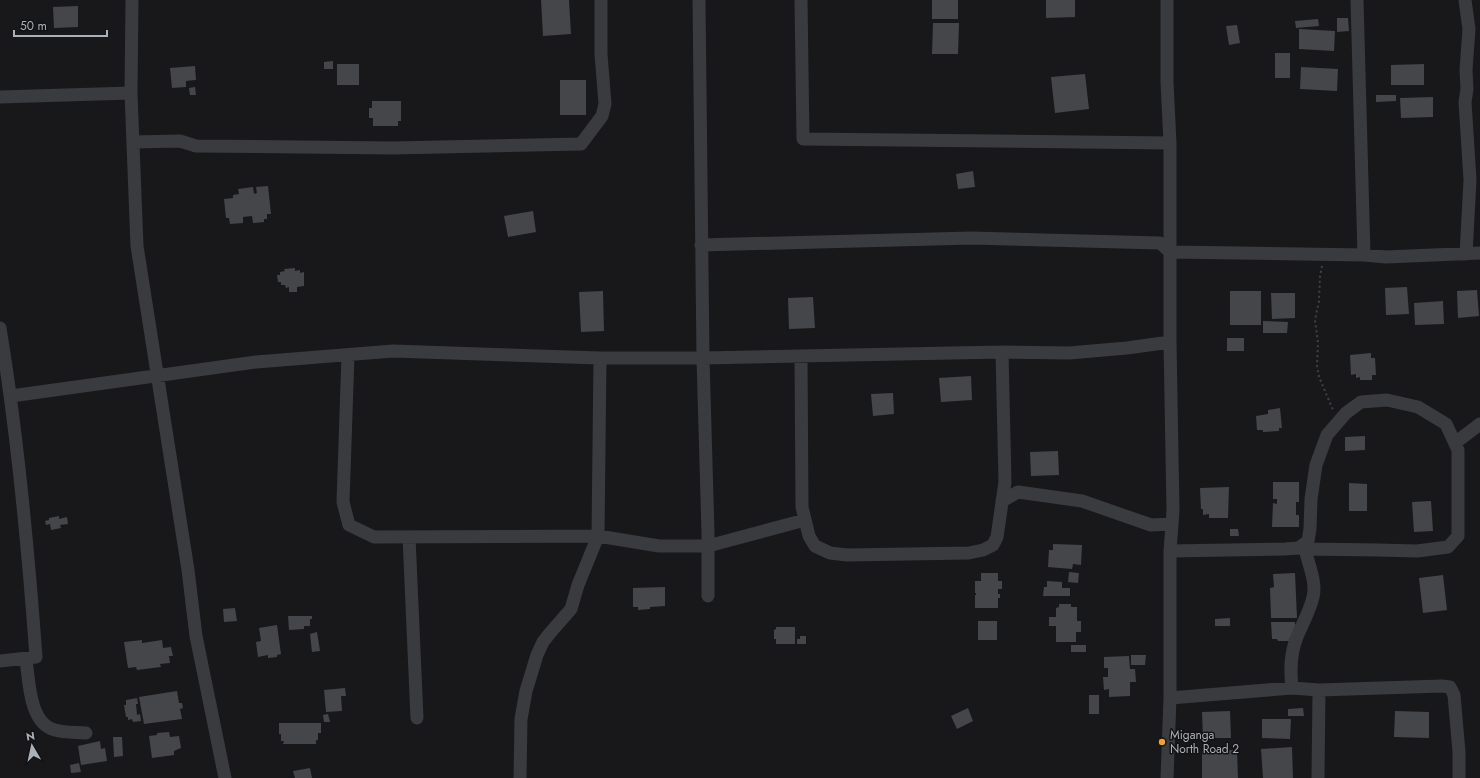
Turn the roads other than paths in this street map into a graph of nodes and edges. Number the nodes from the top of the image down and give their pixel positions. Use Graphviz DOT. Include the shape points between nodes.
graph roads {
  1 [pos="132,0"];
  2 [pos="600,0"];
  3 [pos="699,0"];
  4 [pos="801,0"];
  5 [pos="1167,0"];
  6 [pos="1357,0"];
  7 [pos="1464,0"];
  8 [pos="131,94"];
  9 [pos="0,97"];
  10 [pos="133,142"];
  11 [pos="1170,143"];
  12 [pos="701,245"];
  13 [pos="1170,252"];
  14 [pos="1480,253"];
  15 [pos="1466,254"];
  16 [pos="1364,255"];
  17 [pos="0,328"];
  18 [pos="1170,342"];
  19 [pos="1002,352"];
  20 [pos="348,355"];
  21 [pos="801,356"];
  22 [pos="600,358"];
  23 [pos="702,358"];
  24 [pos="156,376"];
  25 [pos="11,396"];
  26 [pos="1480,424"];
  27 [pos="1455,443"];
  28 [pos="1002,501"];
  29 [pos="805,520"];
  30 [pos="1172,524"];
  31 [pos="598,536"];
  32 [pos="408,537"];
  33 [pos="708,546"];
  34 [pos="1302,548"];
  35 [pos="1170,551"];
  36 [pos="708,596"];
  37 [pos="26,659"];
  38 [pos="0,661"];
  39 [pos="1292,688"];
  40 [pos="1319,690"];
  41 [pos="1170,698"];
  42 [pos="417,718"];
  43 [pos="86,733"];
  44 [pos="225,778"];
  45 [pos="520,778"];
  46 [pos="1167,778"];
  47 [pos="1318,778"];
  48 [pos="1459,778"];
  1 -- 8 [label="street"];
  2 -- 10 [label="street" via="605,104 602,116 581,144 394,148 196,146 180,141"];
  3 -- 12 [label="street"];
  4 -- 11 [label="street" via="803,139"];
  5 -- 11 [label="street"];
  6 -- 16 [label="street"];
  7 -- 15 [label="street" via="1469,30 1466,102 1470,180"];
  8 -- 9 [label="street"];
  8 -- 10 [label="street"];
  10 -- 24 [label="street" via="137,246"];
  11 -- 13 [label="street"];
  12 -- 13 [label="street" via="972,238 1160,242"];
  12 -- 23 [label="street"];
  13 -- 16 [label="street"];
  13 -- 18 [label="street"];
  14 -- 15 [label="street"];
  15 -- 16 [label="street" via="1386,257"];
  17 -- 25 [label="street"];
  18 -- 19 [label="street" via="1069,353"];
  18 -- 30 [label="street"];
  19 -- 21 [label="street"];
  19 -- 28 [label="street" via="1005,482"];
  20 -- 22 [label="street" via="393,351"];
  20 -- 24 [label="street" via="256,362"];
  20 -- 32 [label="street" via="343,502 349,525 374,537"];
  21 -- 23 [label="street"];
  21 -- 29 [label="street" via="802,507"];
  22 -- 23 [label="street"];
  22 -- 31 [label="street"];
  23 -- 33 [label="street"];
  24 -- 25 [label="street"];
  24 -- 44 [label="street" via="188,570 196,636"];
  25 -- 37 [label="street" via="23,495 36,657"];
  26 -- 27 [label="street"];
  27 -- 34 [label="street" via="1458,450 1458,536 1448,547 1417,551"];
  27 -- 34 [label="street" via="1446,424 1418,407 1387,400 1360,402 1346,412 1327,435 1316,465 1308,541"];
  28 -- 29 [label="street" via="997,537 993,545 970,553 830,553 815,546 808,536"];
  28 -- 30 [label="street" via="1018,492 1082,501 1151,525"];
  29 -- 33 [label="street"];
  30 -- 35 [label="street"];
  31 -- 32 [label="street"];
  31 -- 33 [label="street" via="659,546"];
  31 -- 45 [label="street" via="571,609 543,642 537,654 521,719"];
  32 -- 42 [label="street"];
  33 -- 36 [label="street"];
  34 -- 35 [label="street"];
  34 -- 39 [label="street" via="1313,580 1314,596 1292,654"];
  35 -- 41 [label="street"];
  37 -- 38 [label="street"];
  37 -- 43 [label="street" via="32,703 45,725 56,731"];
  39 -- 40 [label="street"];
  39 -- 41 [label="street"];
  40 -- 47 [label="street"];
  40 -- 48 [label="street" via="1450,687 1454,695"];
  41 -- 46 [label="street"];
}
